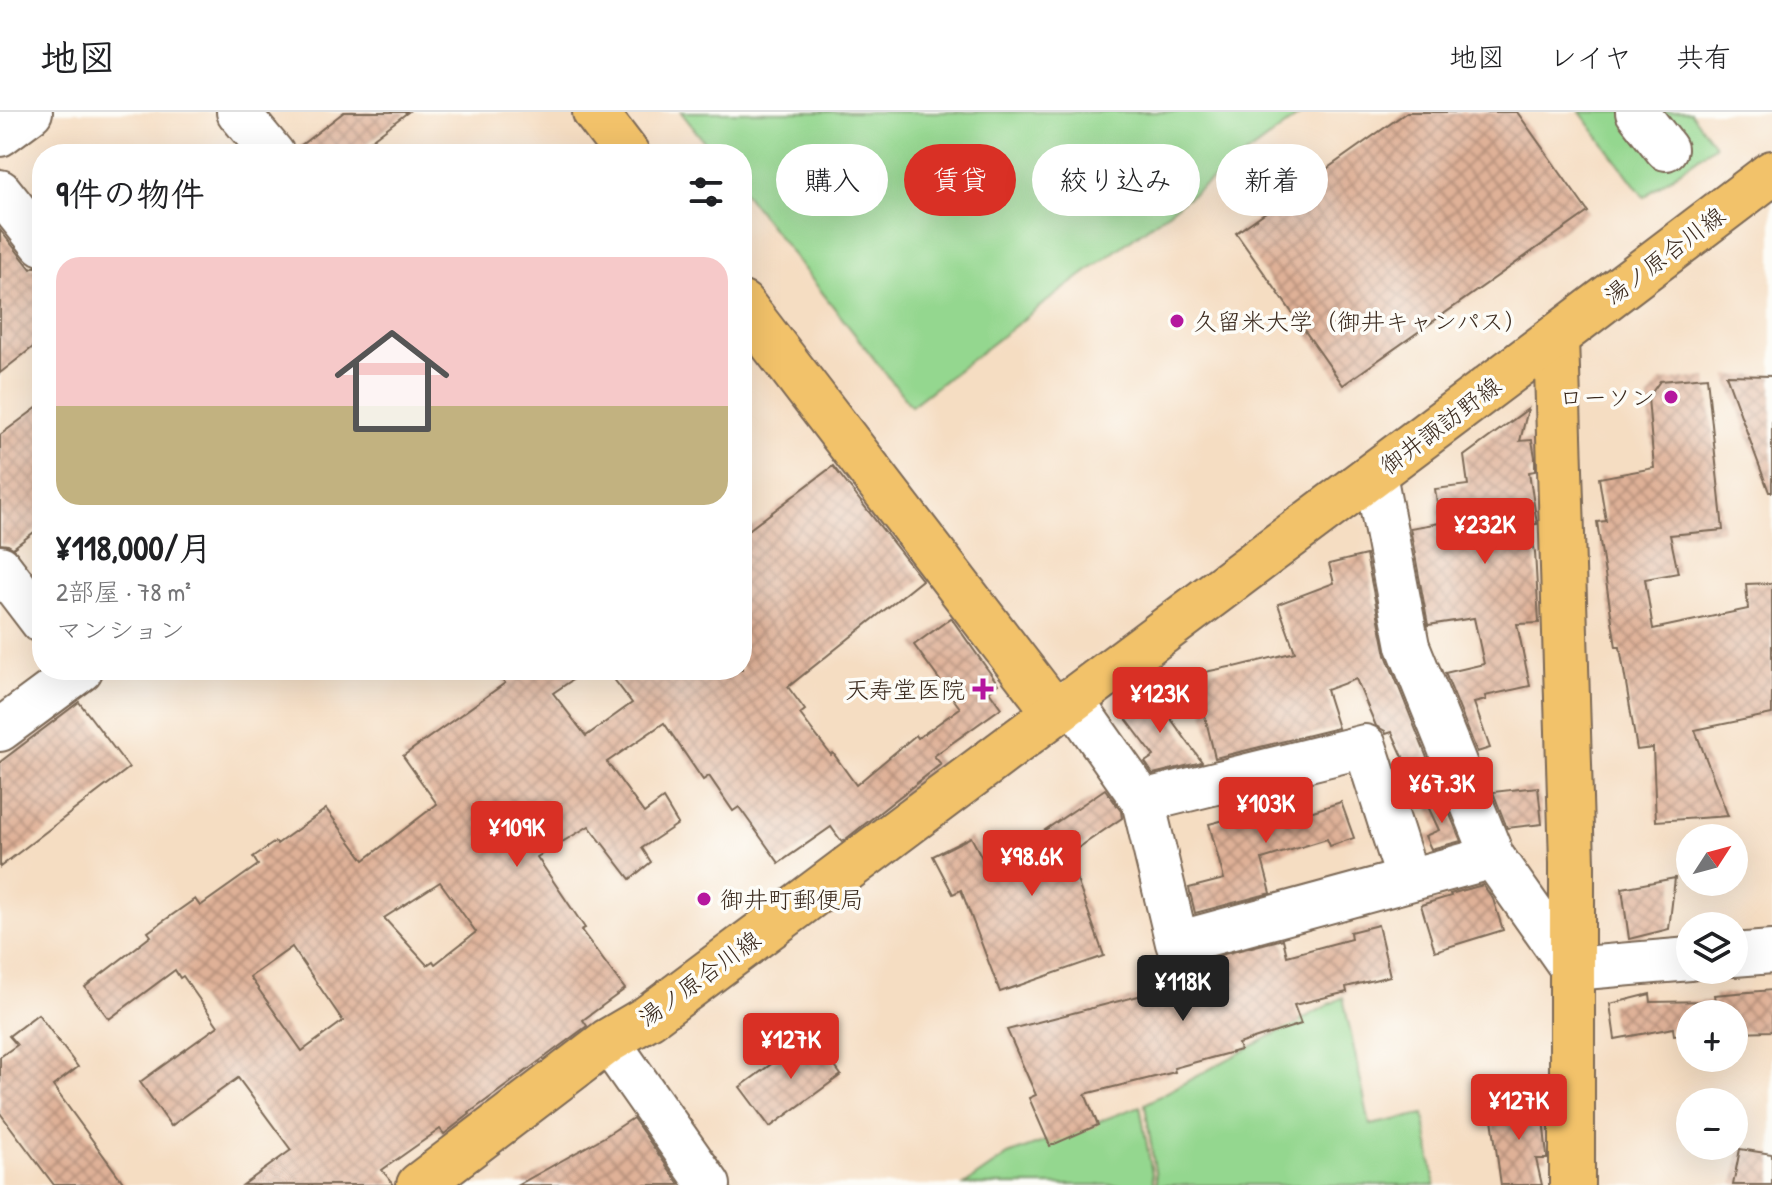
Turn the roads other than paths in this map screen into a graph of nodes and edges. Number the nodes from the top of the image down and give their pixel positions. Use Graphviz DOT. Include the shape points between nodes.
graph roads {
  1 [pos="31,112"];
  2 [pos="238,112"];
  3 [pos="595,112"];
  4 [pos="1637,112"];
  5 [pos="0,135"];
  6 [pos="265,144"];
  7 [pos="619,144"];
  8 [pos="1666,149"];
  9 [pos="1772,173"];
  10 [pos="0,191"];
  11 [pos="32,231"];
  12 [pos="752,317"];
  13 [pos="1556,337"];
  14 [pos="1375,474"];
  15 [pos="0,567"];
  16 [pos="32,609"];
  17 [pos="67,680"];
  18 [pos="1063,706"];
  19 [pos="0,730"];
  20 [pos="1143,801"];
  21 [pos="1493,857"];
  22 [pos="1408,880"];
  23 [pos="1772,952"];
  24 [pos="1748,954"];
  25 [pos="1676,960"];
  26 [pos="1572,969"];
  27 [pos="608,1041"];
  28 [pos="419,1185"];
  29 [pos="709,1185"];
  30 [pos="1572,1185"];
  1 -- 5 [label="street"];
  2 -- 6 [label="street"];
  3 -- 7 [label="main road"];
  4 -- 8 [label="street"];
  9 -- 13 [label="main road, 湯ノ原合川線"];
  10 -- 11 [label="street"];
  12 -- 18 [label="main road"];
  13 -- 14 [label="main road, 御井諏訪野線"];
  13 -- 26 [label="main road"];
  14 -- 18 [label="main road, 御井諏訪野線"];
  14 -- 21 [label="street" via="1408,646"];
  15 -- 16 [label="street"];
  17 -- 19 [label="street"];
  18 -- 20 [label="street"];
  18 -- 27 [label="main road, 湯ノ原合川線" via="649,1017"];
  20 -- 22 [label="street" via="1365,746"];
  20 -- 22 [label="street" via="1177,943"];
  21 -- 22 [label="street"];
  21 -- 26 [label="street"];
  23 -- 24 [label="street"];
  25 -- 26 [label="street"];
  26 -- 30 [label="main road"];
  27 -- 28 [label="main road, 湯ノ原合川線"];
  27 -- 29 [label="street"];
}
